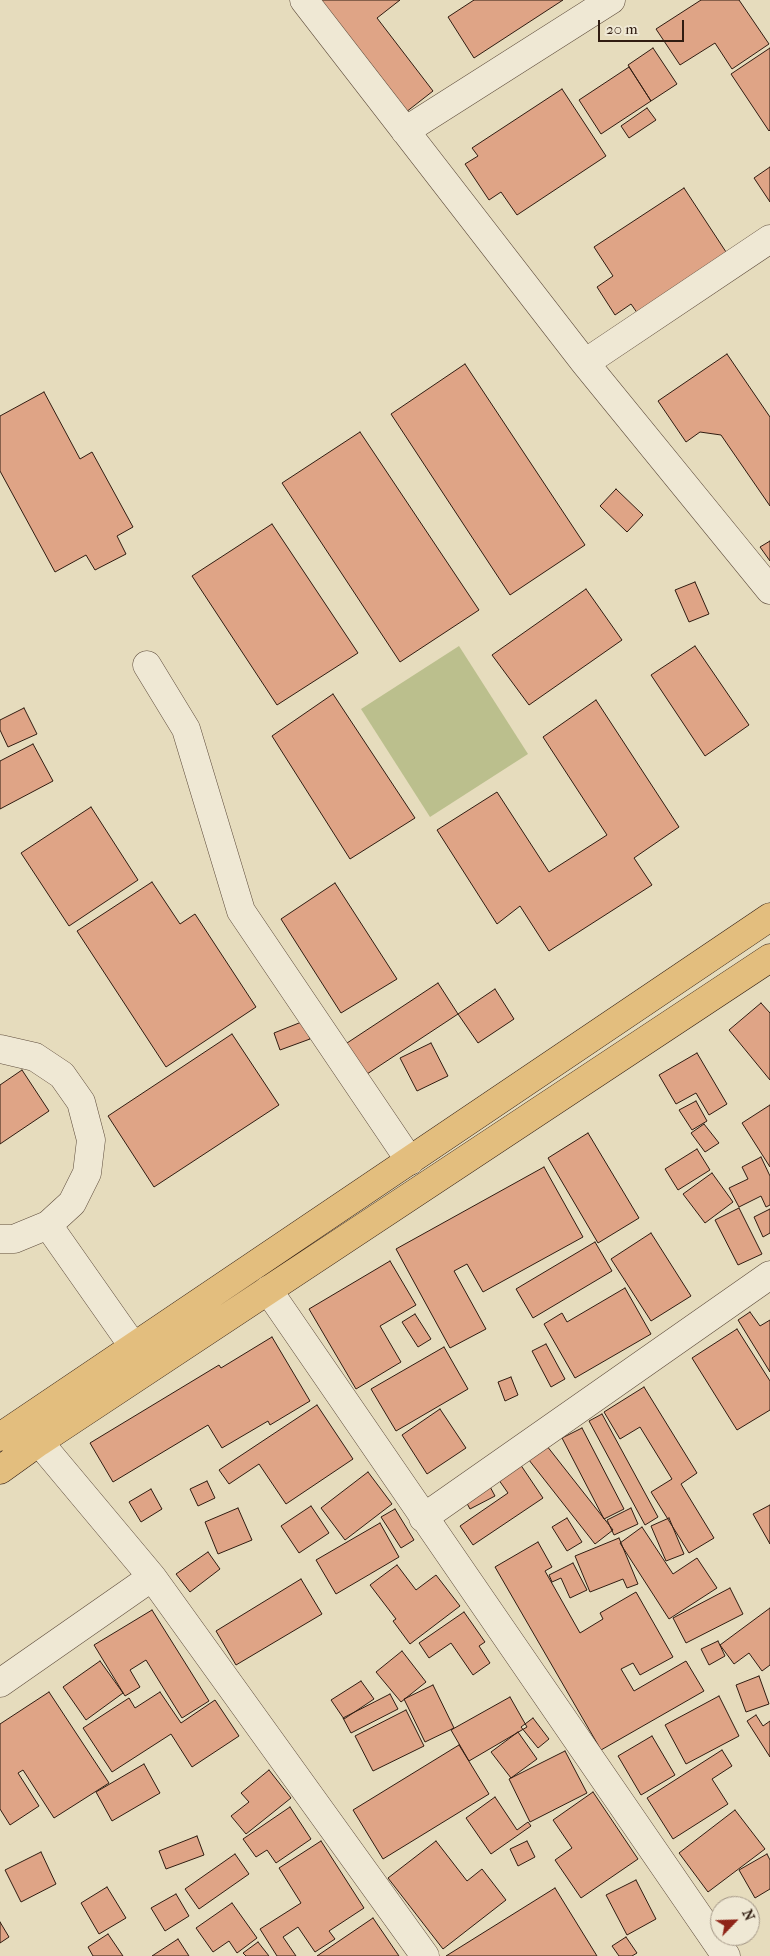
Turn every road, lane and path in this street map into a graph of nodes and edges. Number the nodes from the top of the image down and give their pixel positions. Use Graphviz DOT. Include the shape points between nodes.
graph roads {
  1 [pos="304,0"];
  2 [pos="611,0"];
  3 [pos="406,131"];
  4 [pos="770,239"];
  5 [pos="585,363"];
  6 [pos="770,590"];
  7 [pos="147,665"];
  8 [pos="770,917"];
  9 [pos="770,958"];
  10 [pos="0,1049"];
  11 [pos="410,1161"];
  12 [pos="48,1225"];
  13 [pos="0,1239"];
  14 [pos="770,1275"];
  15 [pos="268,1290"];
  16 [pos="133,1346"];
  17 [pos="34,1415"];
  18 [pos="0,1437"];
  19 [pos="39,1442"];
  20 [pos="0,1470"];
  21 [pos="423,1518"];
  22 [pos="152,1577"];
  23 [pos="0,1683"];
  24 [pos="425,1956"];
  25 [pos="726,1956"];
  1 -- 3 [label="street"];
  2 -- 3 [label="street"];
  3 -- 5 [label="street"];
  4 -- 5 [label="street"];
  5 -- 6 [label="street"];
  7 -- 11 [label="street" via="186,729 241,911"];
  8 -- 11 [label="main road"];
  9 -- 15 [label="main road"];
  10 -- 12 [label="street" via="35,1057 62,1075 82,1102 91,1140 87,1173 72,1203"];
  11 -- 16 [label="main road"];
  12 -- 13 [label="street" via="14,1238"];
  12 -- 16 [label="street"];
  14 -- 21 [label="street"];
  15 -- 19 [label="main road"];
  15 -- 21 [label="street"];
  16 -- 17 [label="main road"];
  17 -- 18 [label="main road"];
  17 -- 19 [label="street"];
  19 -- 20 [label="main road"];
  19 -- 22 [label="street"];
  21 -- 25 [label="street"];
  22 -- 23 [label="street"];
  22 -- 24 [label="street"];
}
